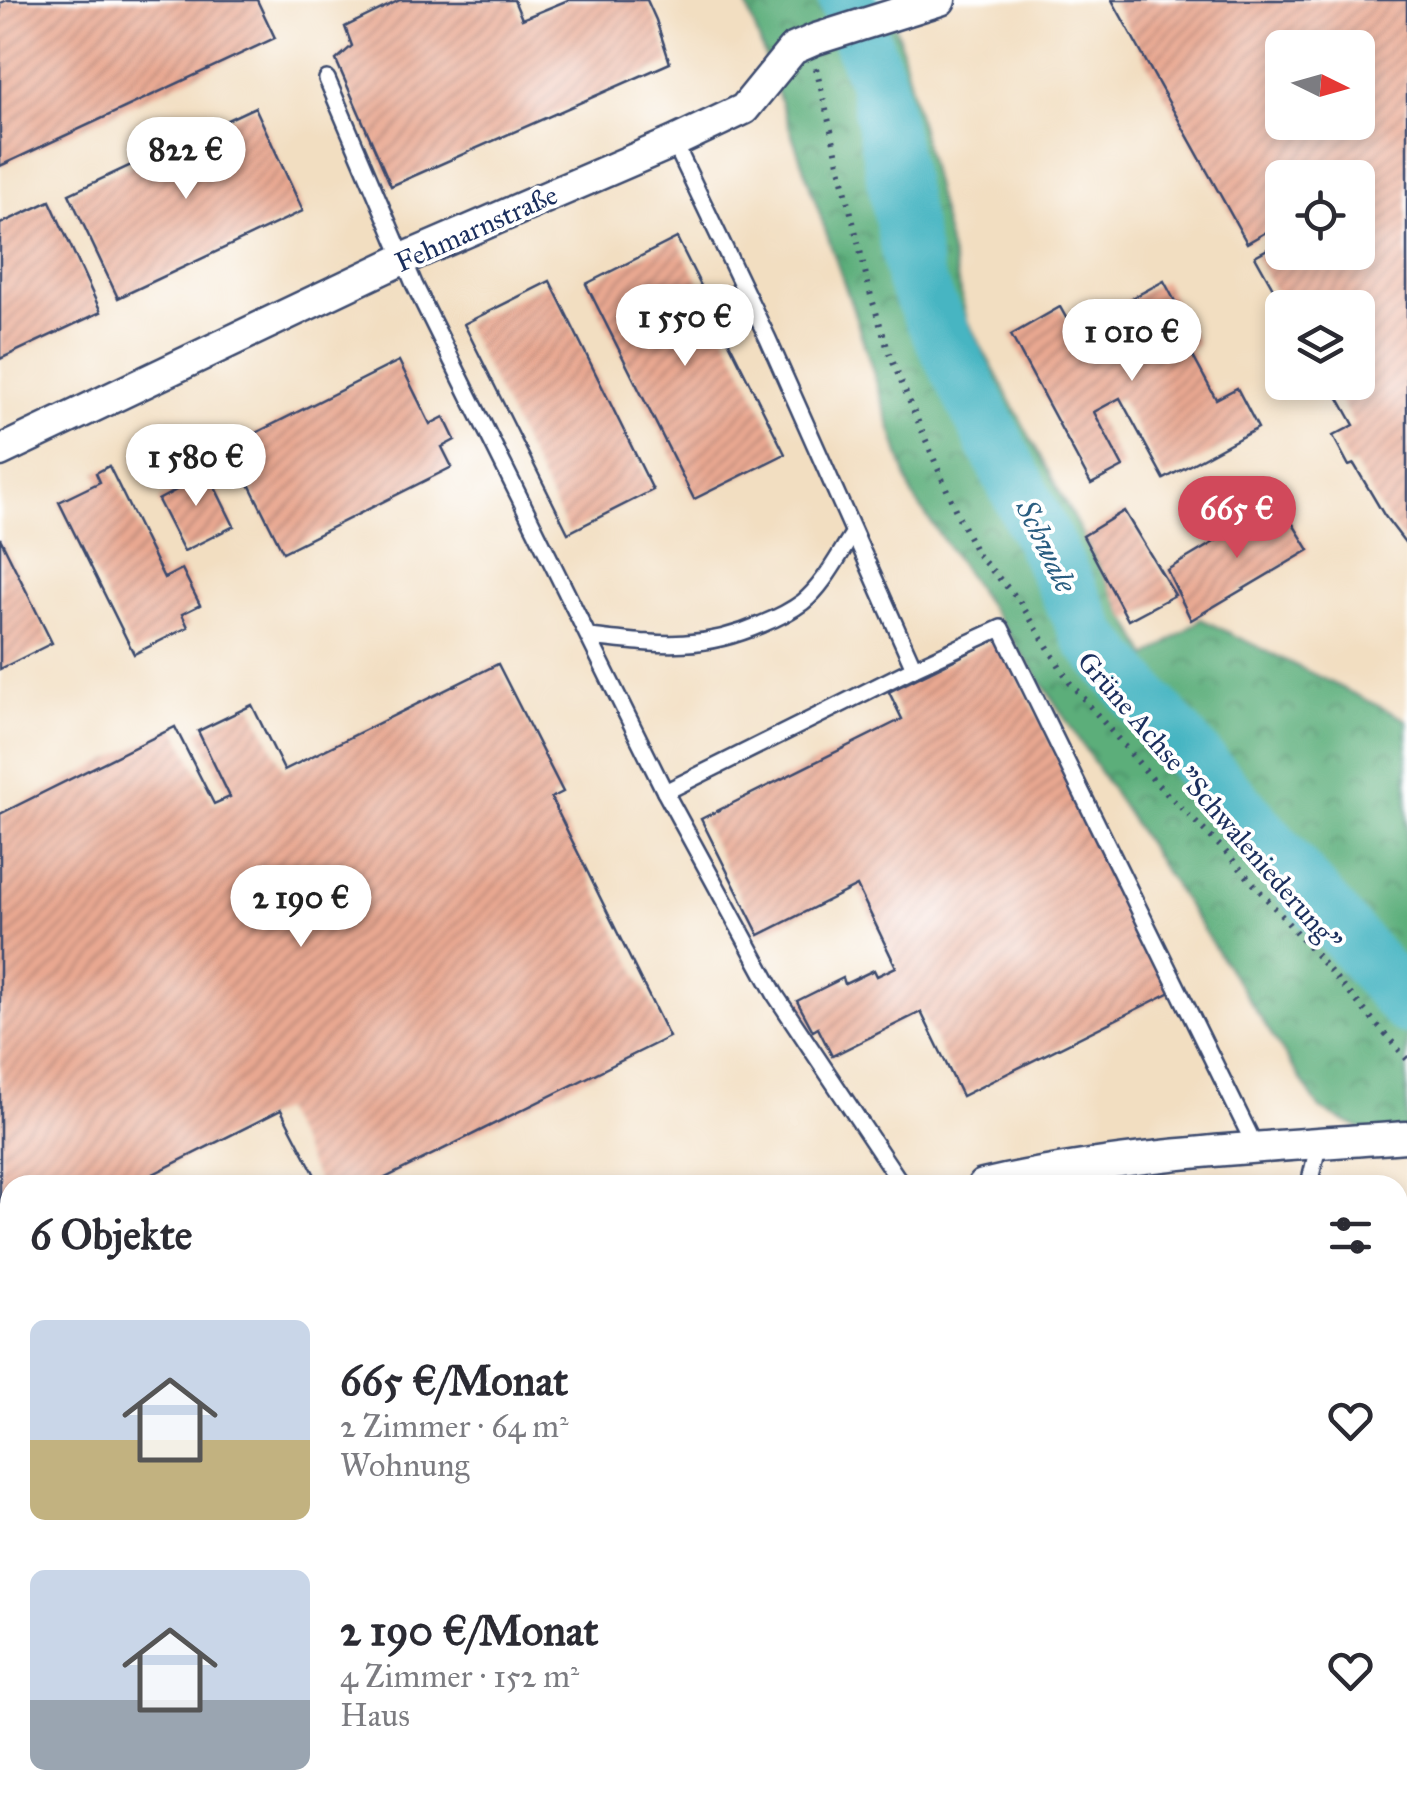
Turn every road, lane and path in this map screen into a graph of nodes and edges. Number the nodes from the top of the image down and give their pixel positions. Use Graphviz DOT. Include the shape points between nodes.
graph roads {
  1 [pos="940,0"];
  2 [pos="813,40"];
  3 [pos="328,79"];
  4 [pos="674,142"];
  5 [pos="403,259"];
  6 [pos="0,450"];
  7 [pos="854,534"];
  8 [pos="589,637"];
  9 [pos="914,668"];
  10 [pos="665,792"];
  11 [pos="1407,1059"];
  12 [pos="1407,1137"];
  13 [pos="1319,1143"];
  14 [pos="1256,1148"];
  15 [pos="895,1175"];
  16 [pos="1026,1175"];
  17 [pos="1310,1175"];
  1 -- 2 [label="street, Fehmarnstraße"];
  2 -- 4 [label="street, Fehmarnstraße" via="793,49 744,109"];
  2 -- 11 [label="path, Grüne Achse \"Schwaleniederung\"" via="871,296 978,554 1018,599 1070,683"];
  3 -- 5 [label="lane"];
  4 -- 5 [label="street, Fehmarnstraße"];
  4 -- 7 [label="lane"];
  5 -- 6 [label="street, Fehmarnstraße"];
  5 -- 8 [label="lane"];
  7 -- 8 [label="lane" via="805,600 739,634 702,644"];
  7 -- 9 [label="lane"];
  8 -- 10 [label="lane"];
  9 -- 10 [label="lane"];
  9 -- 14 [label="lane" via="1001,628"];
  10 -- 15 [label="lane" via="776,996"];
  12 -- 13 [label="street"];
  13 -- 14 [label="street"];
  13 -- 17 [label="lane"];
  14 -- 16 [label="street"];
}
